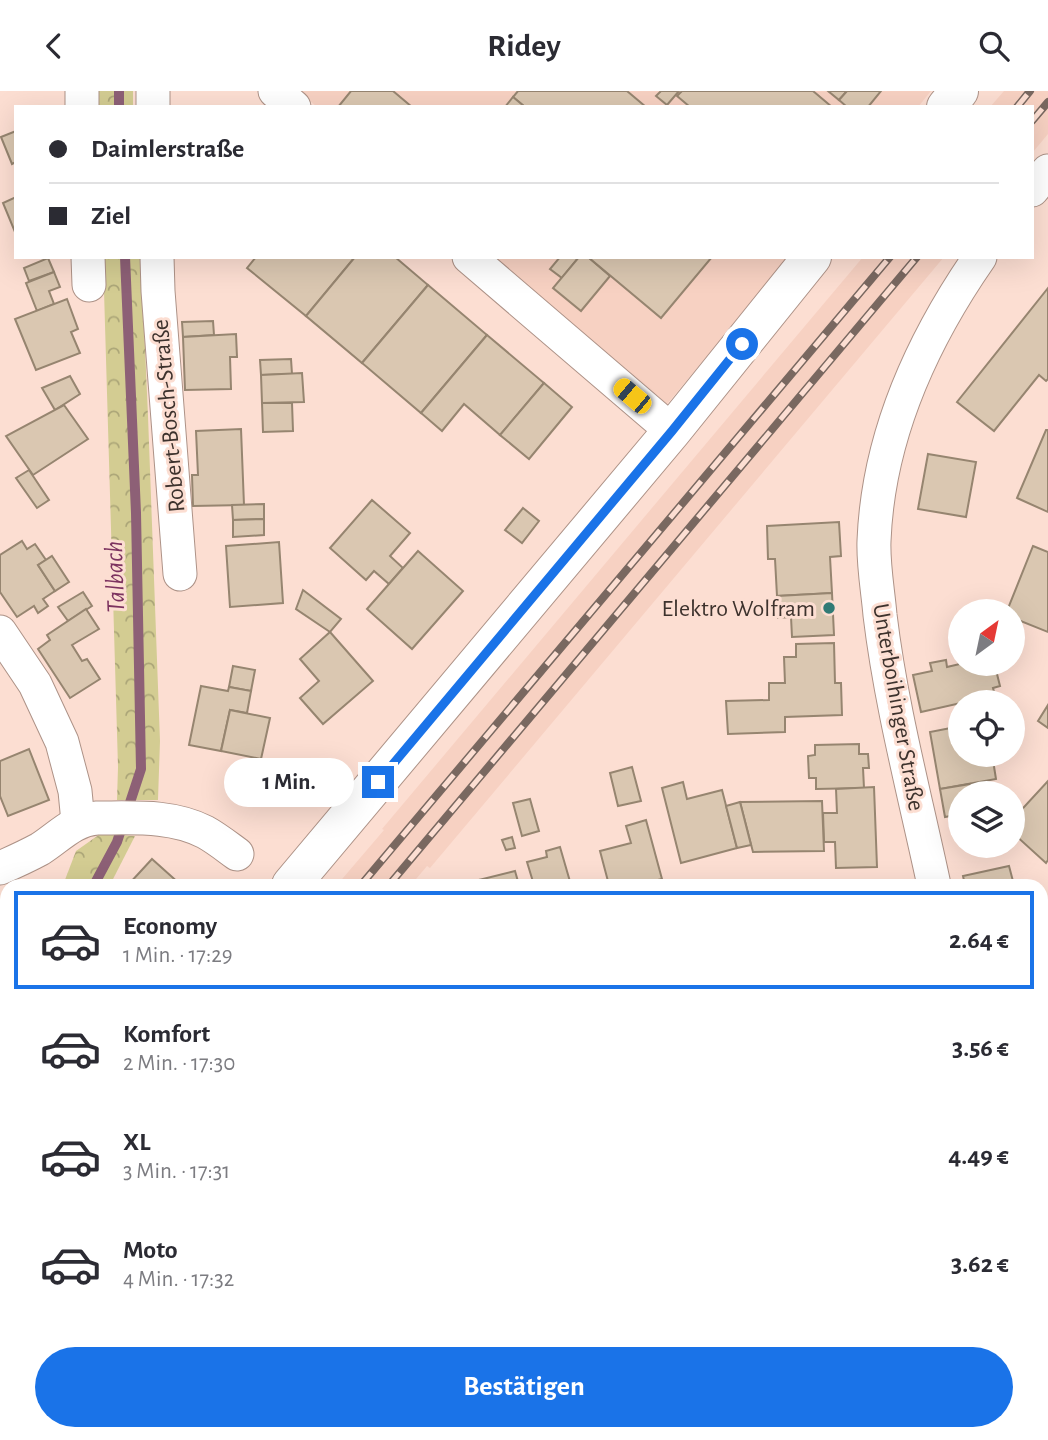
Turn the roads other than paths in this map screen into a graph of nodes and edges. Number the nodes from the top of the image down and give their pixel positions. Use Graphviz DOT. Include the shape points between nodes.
graph roads {
  1 [pos="275,91"];
  2 [pos="959,91"];
  3 [pos="291,105"];
  4 [pos="948,105"];
  5 [pos="1048,171"];
  6 [pos="1034,188"];
  7 [pos="157,259"];
  8 [pos="472,259"];
  9 [pos="810,259"];
  10 [pos="979,259"];
  11 [pos="672,431"];
  12 [pos="180,574"];
  13 [pos="0,632"];
  14 [pos="78,822"];
  15 [pos="237,854"];
  16 [pos="0,868"];
  17 [pos="296,879"];
  18 [pos="933,879"];
  1 -- 3 [label="street"];
  2 -- 4 [label="main road"];
  5 -- 6 [label="street"];
  7 -- 12 [label="street, Robert-Bosch-Straße"];
  8 -- 11 [label="street"];
  9 -- 11 [label="main road"];
  10 -- 18 [label="street, Unterboihinger Straße" via="937,327 905,393 881,479 874,542 885,657"];
  11 -- 17 [label="main road"];
  13 -- 14 [label="street" via="34,684 62,742"];
  14 -- 15 [label="street" via="167,819 192,826"];
  14 -- 16 [label="street" via="43,847"];
}
